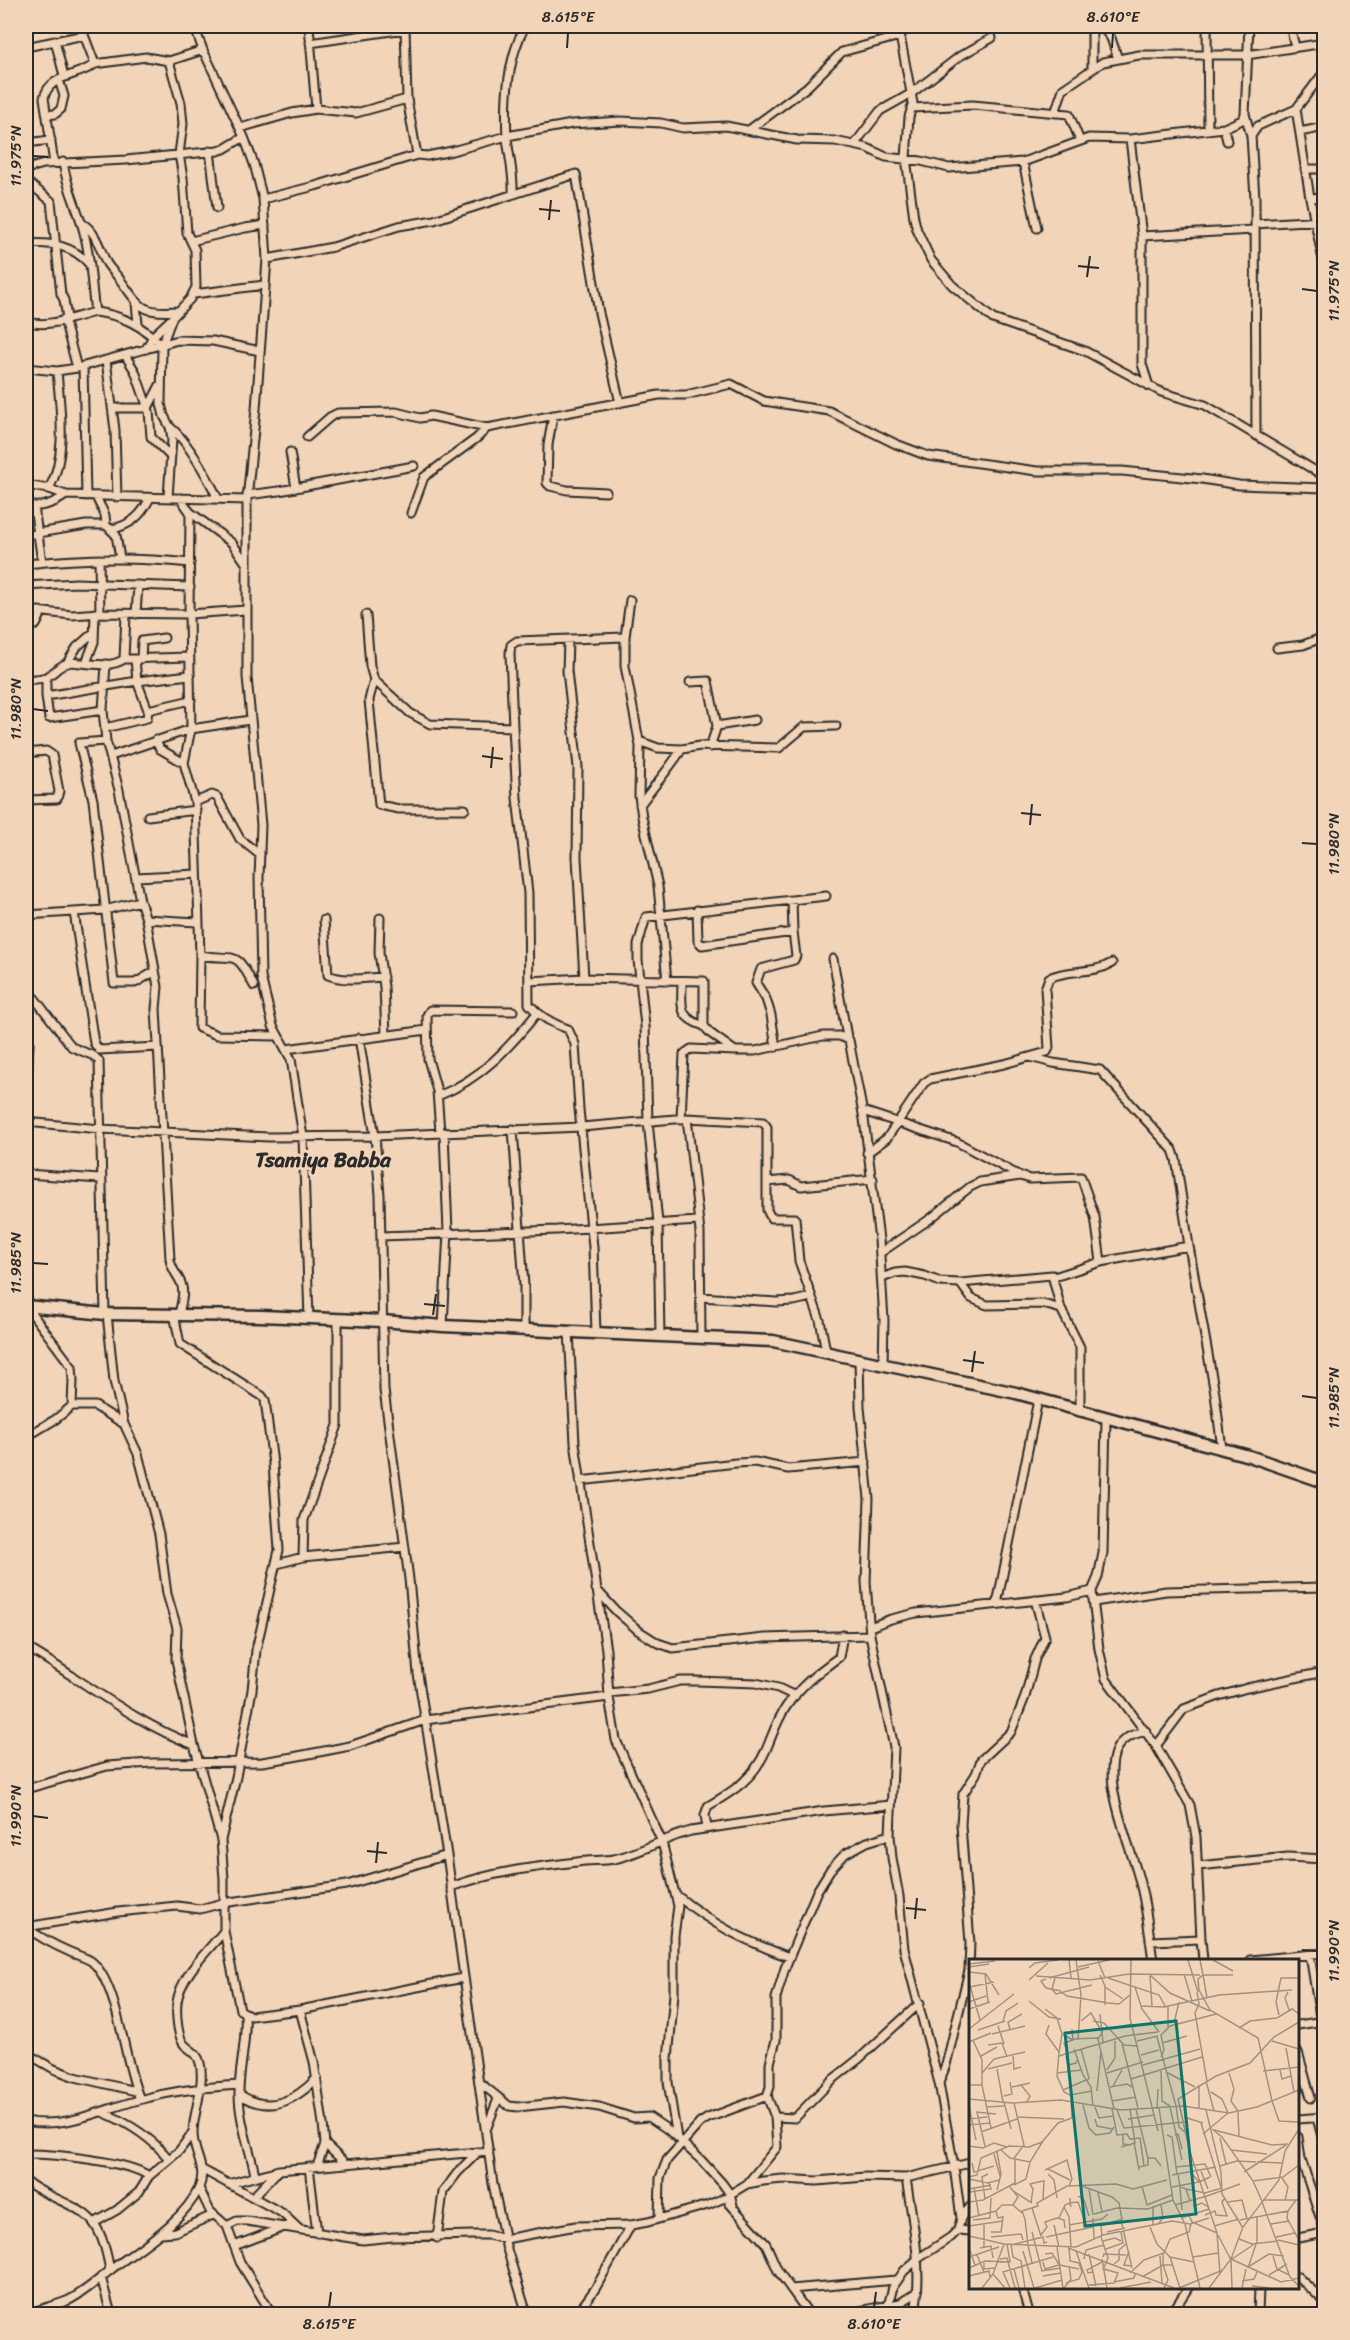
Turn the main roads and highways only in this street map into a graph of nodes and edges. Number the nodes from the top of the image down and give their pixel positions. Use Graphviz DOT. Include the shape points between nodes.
graph roads {
  1 [pos="26,1307"];
  2 [pos="1324,1482"];
  1 -- 2 [label="main road" via="106,1314 381,1321 773,1341 1038,1400 1222,1449"];
}
